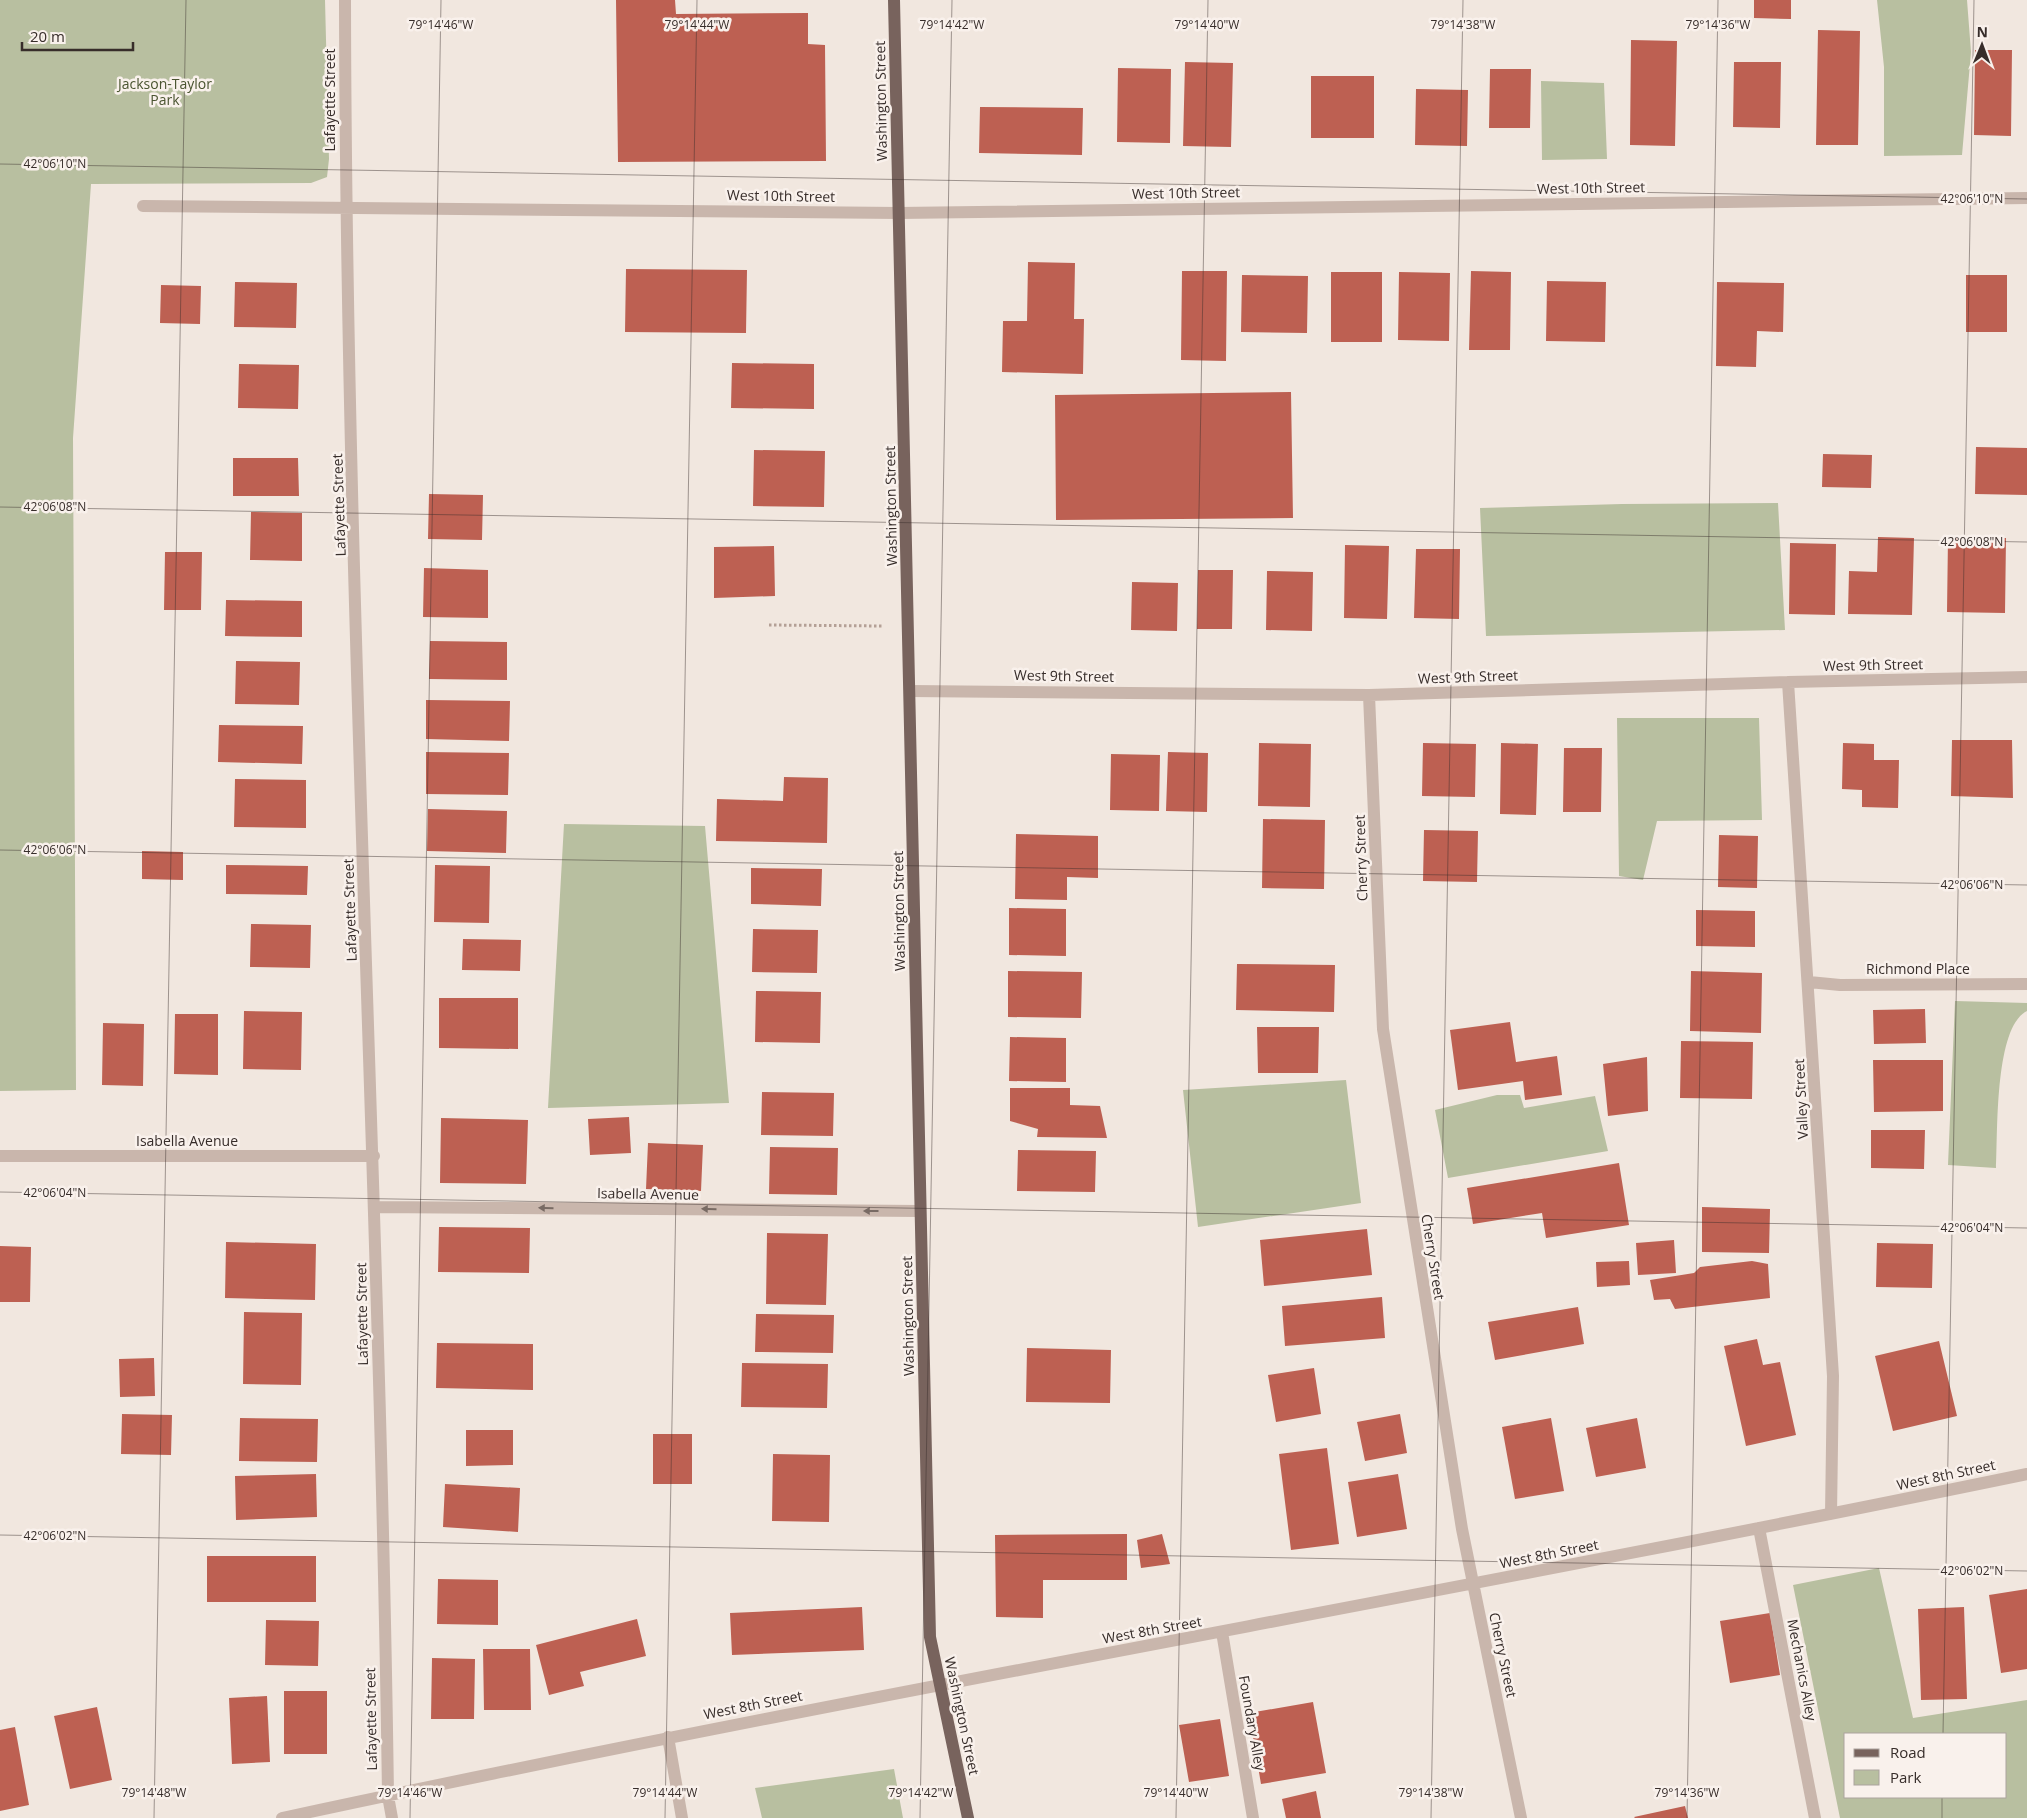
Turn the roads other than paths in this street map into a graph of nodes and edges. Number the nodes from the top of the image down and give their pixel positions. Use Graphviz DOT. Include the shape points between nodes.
graph roads {
  1 [pos="345,0"];
  2 [pos="894,0"];
  3 [pos="2027,198"];
  4 [pos="143,206"];
  5 [pos="345,206"];
  6 [pos="899,212"];
  7 [pos="2027,678"];
  8 [pos="1788,682"];
  9 [pos="910,690"];
  10 [pos="1369,695"];
  11 [pos="1809,982"];
  12 [pos="2027,984"];
  13 [pos="0,1156"];
  14 [pos="374,1156"];
  15 [pos="375,1206"];
  16 [pos="920,1211"];
  17 [pos="2027,1474"];
  18 [pos="1831,1514"];
  19 [pos="1759,1528"];
  20 [pos="1473,1584"];
  21 [pos="1222,1632"];
  22 [pos="939,1684"];
  23 [pos="668,1737"];
  24 [pos="388,1796"];
  25 [pos="282,1818"];
  26 [pos="392,1818"];
  27 [pos="682,1818"];
  28 [pos="968,1818"];
  29 [pos="1254,1818"];
  30 [pos="1521,1818"];
  31 [pos="1815,1818"];
  1 -- 5 [label="street, Lafayette Street"];
  2 -- 6 [label="main road, Washington Street"];
  3 -- 6 [label="street, West 10th Street"];
  4 -- 5 [label="street, West 10th Street"];
  5 -- 6 [label="street, West 10th Street"];
  5 -- 14 [label="street, Lafayette Street"];
  6 -- 9 [label="main road, Washington Street"];
  7 -- 8 [label="street, West 9th Street"];
  8 -- 10 [label="street, West 9th Street"];
  8 -- 11 [label="street, Valley Street"];
  9 -- 10 [label="street, West 9th Street"];
  9 -- 16 [label="main road, Washington Street"];
  10 -- 20 [label="street, Cherry Street" via="1383,1029"];
  11 -- 12 [label="street, Richmond Place"];
  11 -- 18 [label="street, Valley Street" via="1833,1376"];
  13 -- 14 [label="street, Isabella Avenue"];
  14 -- 15 [label="street, Lafayette Street"];
  16 -- 15 [label="street, Isabella Avenue, one-way"];
  15 -- 24 [label="street, Lafayette Street"];
  16 -- 22 [label="main road, Washington Street" via="930,1637"];
  17 -- 18 [label="street, West 8th Street"];
  18 -- 19 [label="street, West 8th Street"];
  19 -- 20 [label="street, West 8th Street"];
  19 -- 31 [label="street, Mechanics Alley"];
  20 -- 21 [label="street, West 8th Street"];
  20 -- 30 [label="street, Cherry Street"];
  21 -- 22 [label="street, West 8th Street"];
  21 -- 29 [label="street, Foundary Alley"];
  22 -- 23 [label="street, West 8th Street"];
  22 -- 28 [label="main road, Washington Street"];
  23 -- 24 [label="street, West 8th Street"];
  23 -- 27 [label="street"];
  24 -- 25 [label="street, West 8th Street"];
  24 -- 26 [label="street, Lafayette Street"];
}
